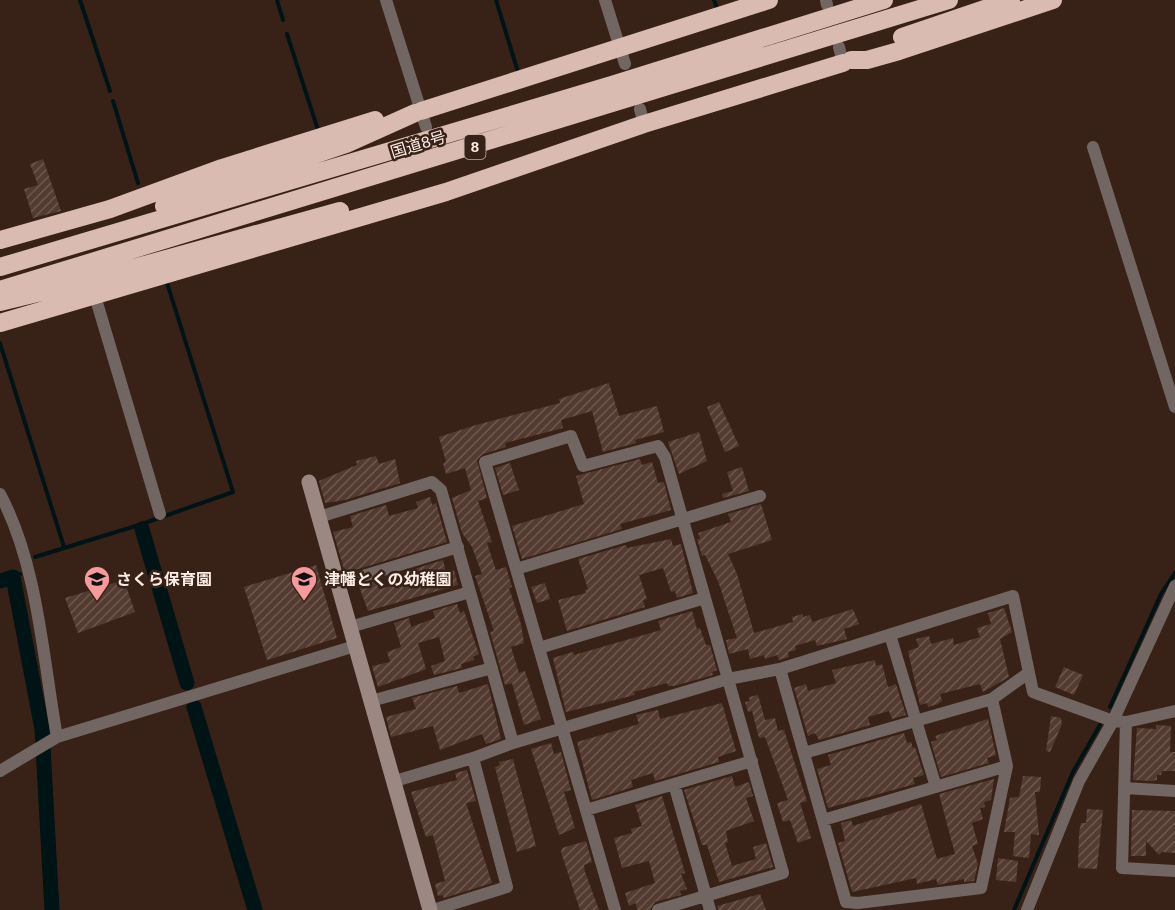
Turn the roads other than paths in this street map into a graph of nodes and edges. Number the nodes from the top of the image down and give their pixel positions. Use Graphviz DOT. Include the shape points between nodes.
graph roads {
  1 [pos="386,0"];
  2 [pos="606,0"];
  3 [pos="770,0"];
  4 [pos="885,0"];
  5 [pos="949,0"];
  6 [pos="1011,0"];
  7 [pos="1053,0"];
  8 [pos="622,56"];
  9 [pos="844,57"];
  10 [pos="421,117"];
  11 [pos="1094,147"];
  12 [pos="484,177"];
  13 [pos="0,240"];
  14 [pos="5,266"];
  15 [pos="0,290"];
  16 [pos="95,296"];
  17 [pos="0,302"];
  18 [pos="0,323"];
  19 [pos="1175,407"];
  20 [pos="309,482"];
  21 [pos="0,494"];
  22 [pos="760,496"];
  23 [pos="160,514"];
  24 [pos="319,517"];
  25 [pos="682,518"];
  26 [pos="458,547"];
  27 [pos="516,569"];
  28 [pos="338,584"];
  29 [pos="1175,586"];
  30 [pos="470,592"];
  31 [pos="705,598"];
  32 [pos="350,627"];
  33 [pos="890,634"];
  34 [pos="355,646"];
  35 [pos="538,648"];
  36 [pos="492,668"];
  37 [pos="780,669"];
  38 [pos="1028,674"];
  39 [pos="728,679"];
  40 [pos="992,699"];
  41 [pos="371,701"];
  42 [pos="1175,711"];
  43 [pos="915,721"];
  44 [pos="1119,722"];
  45 [pos="562,728"];
  46 [pos="57,737"];
  47 [pos="513,742"];
  48 [pos="804,753"];
  49 [pos="473,758"];
  50 [pos="752,761"];
  51 [pos="1007,766"];
  52 [pos="0,771"];
  53 [pos="394,781"];
  54 [pos="674,784"];
  55 [pos="936,787"];
  56 [pos="1124,788"];
  57 [pos="1175,791"];
  58 [pos="586,810"];
  59 [pos="823,820"];
  60 [pos="1175,871"];
  61 [pos="706,896"];
  62 [pos="432,910"];
  63 [pos="615,910"];
  64 [pos="658,910"];
  65 [pos="710,910"];
  66 [pos="1028,910"];
  1 -- 10 [label="street"];
  2 -- 8 [label="street"];
  3 -- 8 [label="highway"];
  4 -- 14 [label="highway, 国道8号 / 8"];
  5 -- 15 [label="highway, 国道8号 / 8"];
  6 -- 9 [label="highway"];
  7 -- 9 [label="highway" via="867,60"];
  8 -- 10 [label="highway"];
  9 -- 12 [label="highway" via="642,117"];
  10 -- 13 [label="highway" via="374,121 222,168 110,209"];
  10 -- 14 [label="highway" via="21,254"];
  11 -- 19 [label="street"];
  12 -- 16 [label="highway"];
  12 -- 17 [label="highway" via="471,173"];
  16 -- 18 [label="highway"];
  16 -- 23 [label="street"];
  20 -- 24 [label="street"];
  21 -- 46 [label="street" via="13,519 28,571"];
  22 -- 25 [label="street"];
  24 -- 26 [label="street" via="432,482 441,490"];
  24 -- 28 [label="street"];
  25 -- 27 [label="street"];
  25 -- 27 [label="street" via="665,457 658,446 583,466 571,436 485,462"];
  25 -- 31 [label="street"];
  26 -- 28 [label="street"];
  26 -- 30 [label="street"];
  27 -- 35 [label="street"];
  28 -- 32 [label="street"];
  29 -- 44 [label="street"];
  30 -- 32 [label="street"];
  30 -- 36 [label="street"];
  31 -- 35 [label="street"];
  31 -- 39 [label="street"];
  32 -- 34 [label="street"];
  33 -- 37 [label="street"];
  33 -- 38 [label="street" via="1013,596"];
  33 -- 43 [label="street"];
  34 -- 41 [label="street"];
  34 -- 46 [label="street"];
  35 -- 45 [label="street"];
  36 -- 41 [label="street"];
  36 -- 47 [label="street"];
  37 -- 39 [label="street"];
  37 -- 48 [label="street"];
  38 -- 40 [label="street"];
  38 -- 44 [label="street" via="1033,692"];
  39 -- 45 [label="street"];
  39 -- 50 [label="street"];
  40 -- 43 [label="street"];
  40 -- 51 [label="street"];
  41 -- 53 [label="street"];
  42 -- 44 [label="street"];
  43 -- 48 [label="street"];
  43 -- 55 [label="street"];
  44 -- 56 [label="street"];
  44 -- 66 [label="street" via="1079,781"];
  45 -- 47 [label="street"];
  45 -- 58 [label="street"];
  46 -- 52 [label="street"];
  47 -- 49 [label="street"];
  48 -- 59 [label="street"];
  49 -- 53 [label="street"];
  49 -- 62 [label="street" via="507,887"];
  50 -- 54 [label="street"];
  50 -- 61 [label="street" via="783,873"];
  51 -- 55 [label="street"];
  51 -- 59 [label="street" via="981,888 846,902"];
  53 -- 62 [label="street"];
  54 -- 58 [label="street"];
  54 -- 61 [label="street"];
  55 -- 59 [label="street"];
  56 -- 57 [label="street"];
  56 -- 60 [label="street" via="1122,868"];
  58 -- 63 [label="street"];
  61 -- 64 [label="street"];
  61 -- 65 [label="street"];
}
